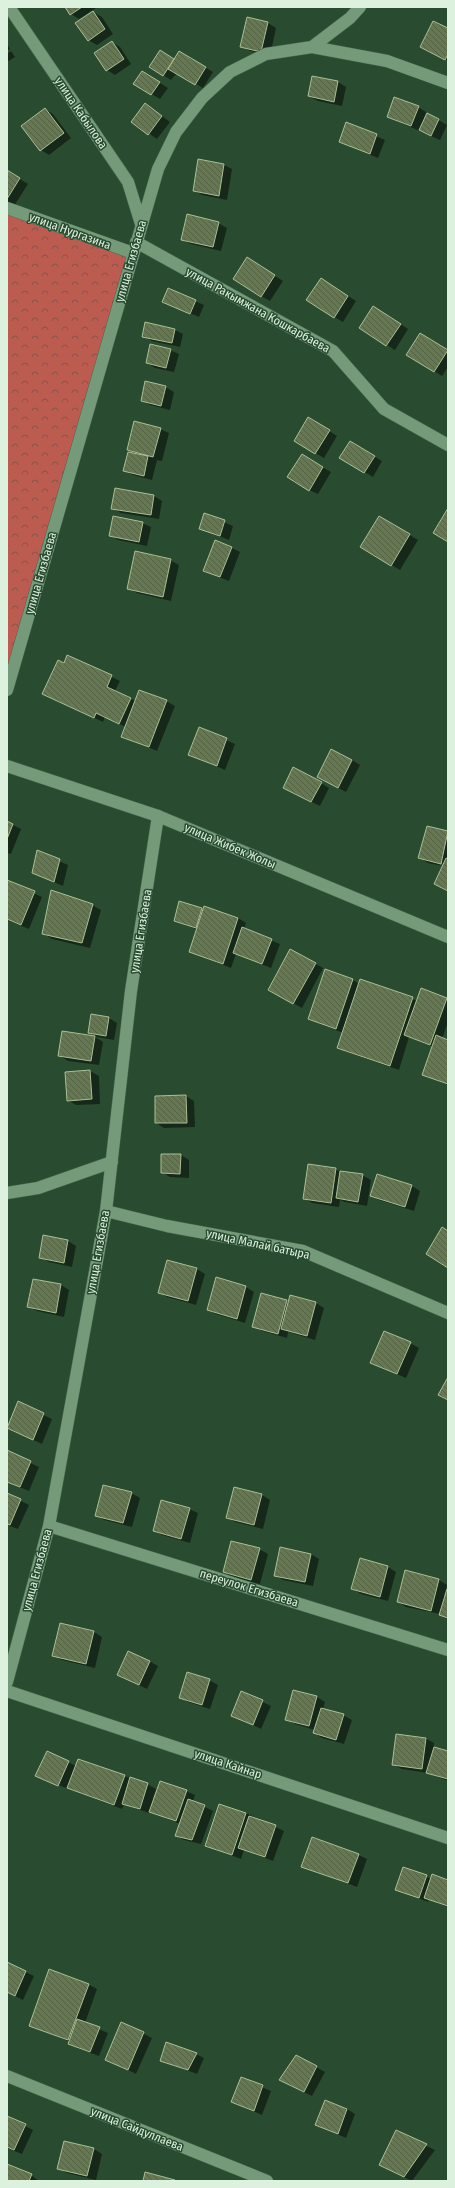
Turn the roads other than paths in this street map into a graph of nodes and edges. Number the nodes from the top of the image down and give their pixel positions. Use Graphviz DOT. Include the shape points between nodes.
graph roads {
  1 [pos="10,7"];
  2 [pos="360,7"];
  3 [pos="312,47"];
  4 [pos="448,83"];
  5 [pos="7,208"];
  6 [pos="141,224"];
  7 [pos="135,248"];
  8 [pos="448,445"];
  9 [pos="7,690"];
  10 [pos="7,766"];
  11 [pos="158,816"];
  12 [pos="448,938"];
  13 [pos="112,1162"];
  14 [pos="7,1193"];
  15 [pos="106,1211"];
  16 [pos="448,1313"];
  17 [pos="49,1526"];
  18 [pos="448,1650"];
  19 [pos="7,1682"];
  20 [pos="7,1691"];
  21 [pos="448,1838"];
  22 [pos="7,2076"];
  23 [pos="267,2181"];
  1 -- 6 [label="street, улица Кабылова" via="128,182"];
  2 -- 3 [label="street" via="350,18"];
  3 -- 4 [label="street, улица Егизбаева" via="387,61"];
  3 -- 6 [label="street, улица Егизбаева" via="266,54 230,72 202,98 176,132 158,169"];
  5 -- 7 [label="street, улица Нургазина"];
  6 -- 7 [label="street, улица Егизбаева"];
  7 -- 8 [label="street, улица Ракымжана Кошкарбаева" via="333,350 384,409"];
  7 -- 9 [label="street, улица Егизбаева"];
  10 -- 11 [label="street, улица Жибек Жолы"];
  11 -- 12 [label="street, улица Жибек Жолы"];
  11 -- 13 [label="street, улица Егизбаева" via="132,991"];
  13 -- 14 [label="street" via="38,1188"];
  13 -- 15 [label="street, улица Егизбаева"];
  15 -- 16 [label="street, улица Малай батыра" via="167,1226 303,1251"];
  15 -- 17 [label="street, улица Егизбаева"];
  17 -- 18 [label="street, переулок Егизбаева"];
  17 -- 19 [label="street, улица Егизбаева"];
  20 -- 21 [label="street, улица Кайнар"];
  22 -- 23 [label="street, улица Сайдуллаева"];
}
